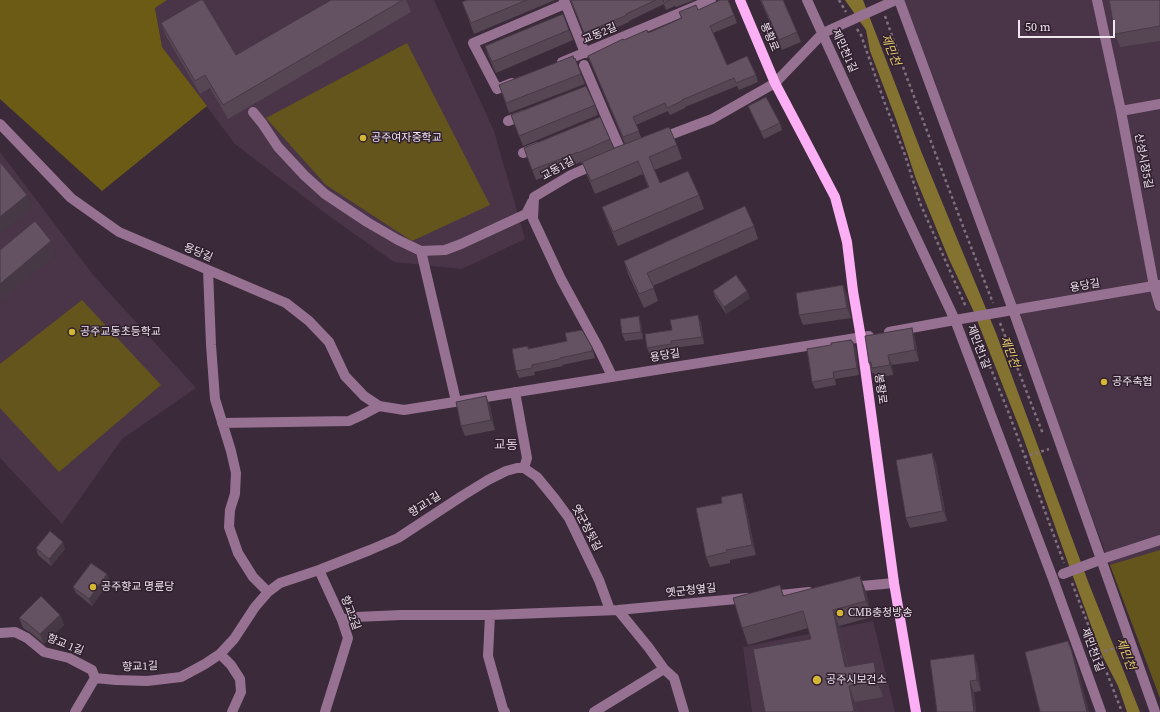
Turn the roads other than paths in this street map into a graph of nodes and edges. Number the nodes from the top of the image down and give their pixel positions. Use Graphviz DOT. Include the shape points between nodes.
graph roads {
  1 [pos="711,0"];
  2 [pos="740,0"];
  3 [pos="808,0"];
  4 [pos="896,0"];
  5 [pos="900,0"];
  6 [pos="1097,0"];
  7 [pos="565,2"];
  8 [pos="823,34"];
  9 [pos="585,53"];
  10 [pos="556,65"];
  11 [pos="584,65"];
  12 [pos="519,80"];
  13 [pos="775,83"];
  14 [pos="1160,104"];
  15 [pos="536,110"];
  16 [pos="253,112"];
  17 [pos="1121,112"];
  18 [pos="508,121"];
  19 [pos="0,124"];
  20 [pos="651,142"];
  21 [pos="544,145"];
  22 [pos="523,153"];
  23 [pos="622,153"];
  24 [pos="603,161"];
  25 [pos="534,197"];
  26 [pos="421,251"];
  27 [pos="208,270"];
  28 [pos="1157,286"];
  29 [pos="1160,306"];
  30 [pos="1013,310"];
  31 [pos="955,320"];
  32 [pos="861,338"];
  33 [pos="612,376"];
  34 [pos="515,392"];
  35 [pos="456,401"];
  36 [pos="379,406"];
  37 [pos="222,424"];
  38 [pos="524,468"];
  39 [pos="1160,540"];
  40 [pos="319,570"];
  41 [pos="1052,579"];
  42 [pos="894,583"];
  43 [pos="839,589"];
  44 [pos="815,591"];
  45 [pos="268,592"];
  46 [pos="614,610"];
  47 [pos="490,615"];
  48 [pos="342,620"];
  49 [pos="1,633"];
  50 [pos="220,654"];
  51 [pos="664,669"];
  52 [pos="95,678"];
  53 [pos="75,712"];
  54 [pos="232,712"];
  55 [pos="325,712"];
  56 [pos="505,712"];
  57 [pos="594,712"];
  58 [pos="684,712"];
  59 [pos="916,712"];
  60 [pos="1101,712"];
  61 [pos="1155,712"];
  1 -- 9 [label="street, 교동2길"];
  2 -- 13 [label="main road, 봉황로"];
  3 -- 8 [label="street, 제민천1길"];
  4 -- 8 [label="street, bridge"];
  5 -- 30 [label="street"];
  6 -- 17 [label="street, 산성시장5길"];
  7 -- 9 [label="street"];
  7 -- 12 [label="street" via="473,43 497,90"];
  8 -- 13 [label="street"];
  8 -- 31 [label="street, 제민천1길"];
  9 -- 10 [label="street, 교동2길"];
  11 -- 23 [label="street" via="590,89 603,121"];
  13 -- 20 [label="street" via="712,119"];
  13 -- 32 [label="main road, 봉황로" via="835,196 847,242"];
  14 -- 17 [label="street"];
  15 -- 18 [label="street"];
  16 -- 26 [label="street" via="278,147 304,176 325,194 367,222"];
  17 -- 28 [label="street, 산성시장5길"];
  19 -- 27 [label="street, 용당길" via="71,198 119,232"];
  21 -- 22 [label="street"];
  24 -- 25 [label="street, 교동1길" via="571,175"];
  25 -- 26 [label="street" via="526,214 445,250"];
  25 -- 33 [label="street" via="533,219"];
  26 -- 35 [label="street"];
  27 -- 36 [label="street, 용당길" via="286,303 309,321 329,342 345,376 364,396"];
  27 -- 37 [label="street" via="215,399"];
  28 -- 29 [label="street, 산성시장5길"];
  28 -- 30 [label="street, 용당길"];
  30 -- 31 [label="street, 용당길, bridge"];
  30 -- 61 [label="street"];
  31 -- 32 [label="street, 용당길"];
  31 -- 41 [label="street, 제민천1길"];
  32 -- 33 [label="street, 용당길"];
  32 -- 42 [label="main road, 봉황로"];
  33 -- 34 [label="street, 용당길"];
  34 -- 35 [label="street, 용당길"];
  34 -- 38 [label="street" via="527,458"];
  35 -- 36 [label="street, 용당길" via="404,410"];
  36 -- 37 [label="street" via="349,421"];
  37 -- 45 [label="street" via="236,474 229,527 238,553 253,577"];
  38 -- 40 [label="street, 향교1길" via="506,471 488,480 398,538"];
  38 -- 46 [label="street, 옛군청뒷길" via="537,477 568,518"];
  39 -- 41 [label="street, bridge"];
  40 -- 45 [label="street, 향교1길" via="280,583"];
  40 -- 48 [label="street, 향교2길"];
  41 -- 60 [label="street, 제민천1길"];
  42 -- 43 [label="street"];
  42 -- 59 [label="main road, 봉황로"];
  44 -- 46 [label="street, 옛군청옆길"];
  45 -- 50 [label="street, 향교1길"];
  46 -- 47 [label="street, 옛군청옆길"];
  46 -- 51 [label="street, 옛군청뒷길" via="649,648"];
  47 -- 48 [label="street, 옛군청옆길" via="401,615"];
  47 -- 56 [label="street" via="488,656"];
  48 -- 55 [label="street, 향교2길" via="348,638"];
  49 -- 52 [label="street, 향교 1길" via="15,632 28,638 44,652 69,658 92,670"];
  50 -- 52 [label="street, 향교1길" via="182,676 147,681"];
  50 -- 54 [label="street" via="240,679 241,692"];
  51 -- 57 [label="street"];
  51 -- 58 [label="street, 옛군청뒷길" via="674,678"];
  52 -- 53 [label="street"];
}
